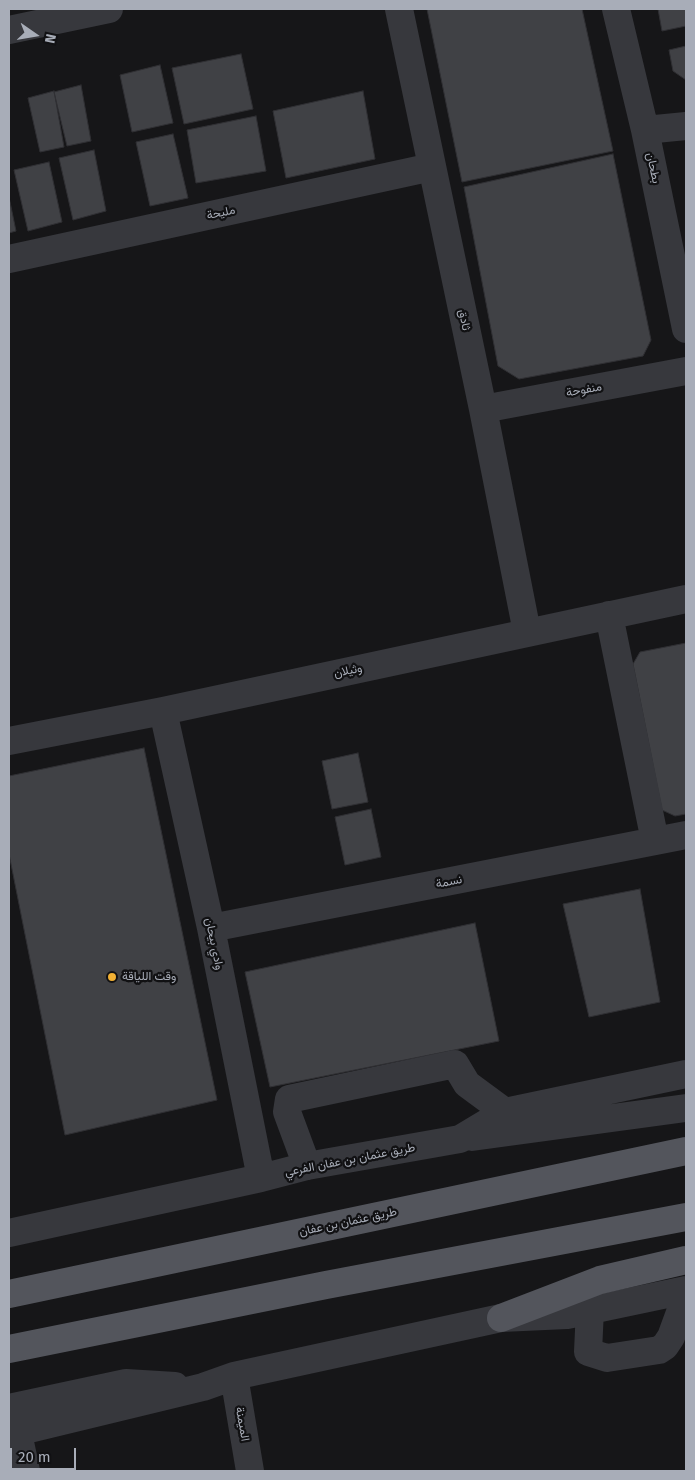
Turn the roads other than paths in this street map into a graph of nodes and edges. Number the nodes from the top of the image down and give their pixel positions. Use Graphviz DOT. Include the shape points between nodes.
graph roads {
  1 [pos="109,9"];
  2 [pos="399,9"];
  3 [pos="616,9"];
  4 [pos="9,30"];
  5 [pos="686,126"];
  6 [pos="646,130"];
  7 [pos="432,168"];
  8 [pos="9,258"];
  9 [pos="686,329"];
  10 [pos="686,371"];
  11 [pos="483,409"];
  12 [pos="686,599"];
  13 [pos="609,615"];
  14 [pos="527,632"];
  15 [pos="162,710"];
  16 [pos="9,741"];
  17 [pos="686,835"];
  18 [pos="656,841"];
  19 [pos="211,928"];
  20 [pos="686,1074"];
  21 [pos="686,1108"];
  22 [pos="505,1112"];
  23 [pos="460,1139"];
  24 [pos="686,1151"];
  25 [pos="307,1166"];
  26 [pos="261,1178"];
  27 [pos="686,1217"];
  28 [pos="9,1233"];
  29 [pos="686,1260"];
  30 [pos="686,1290"];
  31 [pos="9,1294"];
  32 [pos="686,1296"];
  33 [pos="590,1309"];
  34 [pos="501,1318"];
  35 [pos="9,1349"];
  36 [pos="234,1376"];
  37 [pos="12,1425"];
  38 [pos="26,1471"];
  39 [pos="250,1471"];
  1 -- 4 [label="street"];
  2 -- 7 [label="street, ثادق"];
  3 -- 6 [label="street, بطحان"];
  5 -- 6 [label="street"];
  6 -- 9 [label="street, بطحان"];
  7 -- 8 [label="street, مليحة"];
  7 -- 11 [label="street, ثادق"];
  10 -- 11 [label="street, منفوحة"];
  11 -- 14 [label="street, ثادق"];
  12 -- 13 [label="street, وثيلان"];
  13 -- 14 [label="street, وثيلان"];
  13 -- 18 [label="street"];
  14 -- 15 [label="street, وثيلان"];
  15 -- 16 [label="street, وثيلان"];
  15 -- 19 [label="street, وادي بيحان"];
  17 -- 18 [label="street, نسمة"];
  18 -- 19 [label="street, نسمة"];
  19 -- 26 [label="street, وادي بيحان"];
  20 -- 22 [label="street, طريق عثمان بن عفان الفرعي"];
  21 -- 23 [label="street"];
  22 -- 23 [label="street, طريق عثمان بن عفان الفرعي"];
  22 -- 25 [label="street" via="467,1084 455,1064 289,1099 287,1112"];
  23 -- 25 [label="street, طريق عثمان بن عفان الفرعي"];
  24 -- 31 [label="main road, طريق عثمان بن عفان"];
  25 -- 26 [label="street, طريق عثمان بن عفان الفرعي"];
  26 -- 28 [label="street, طريق عثمان بن عفان الفرعي"];
  27 -- 35 [label="main road"];
  29 -- 34 [label="main road" via="600,1280"];
  30 -- 33 [label="street"];
  32 -- 33 [label="street" via="665,1346 659,1350 607,1358 588,1352"];
  33 -- 34 [label="street" via="567,1315"];
  34 -- 36 [label="street"];
  36 -- 37 [label="street" via="203,1387"];
  36 -- 39 [label="street, الميمنة"];
  37 -- 38 [label="street"];
}
